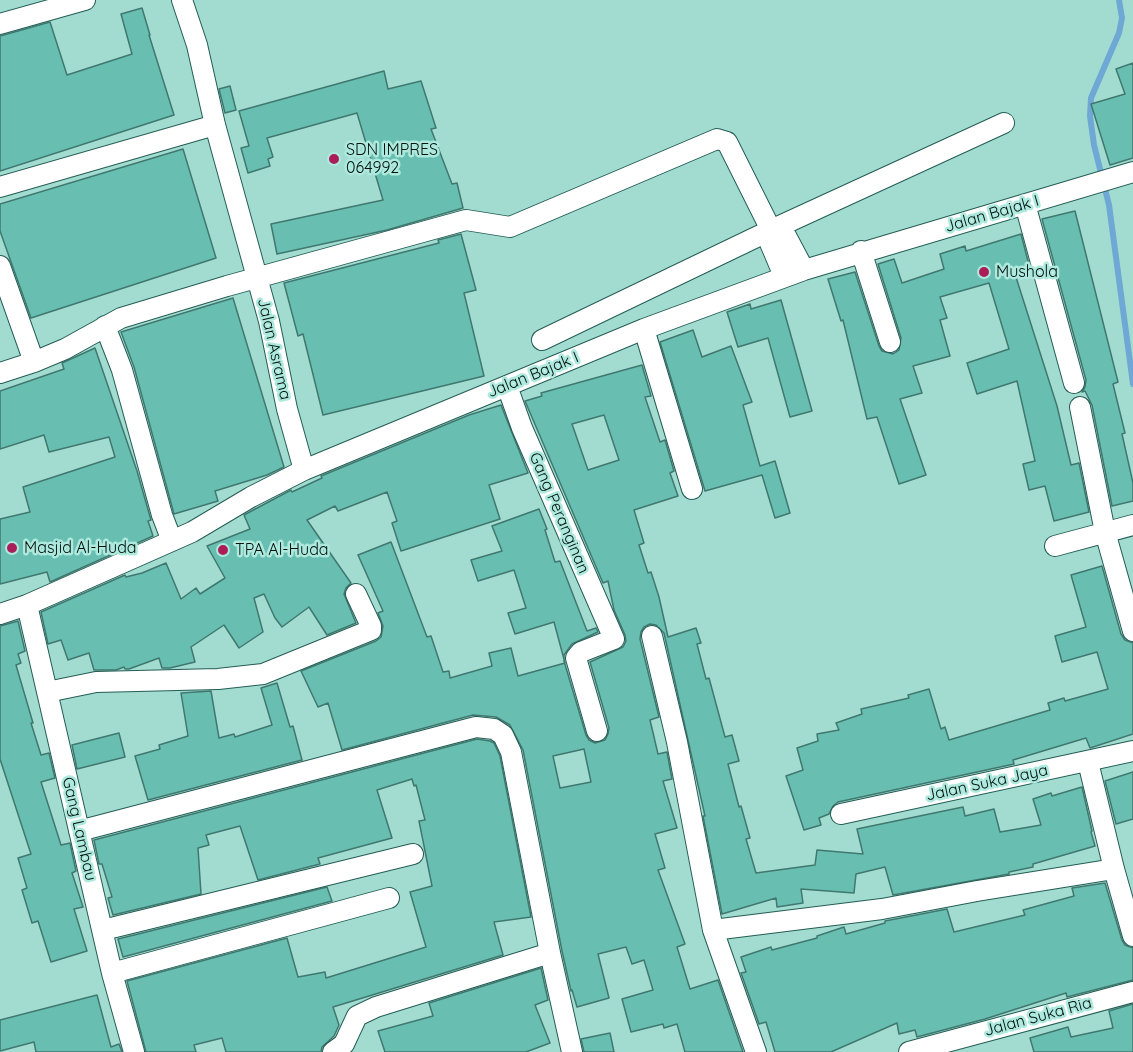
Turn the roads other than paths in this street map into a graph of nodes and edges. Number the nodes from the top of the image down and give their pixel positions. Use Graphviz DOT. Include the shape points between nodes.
graph roads {
  1 [pos="85,0"];
  2 [pos="182,0"];
  3 [pos="0,24"];
  4 [pos="1004,123"];
  5 [pos="215,125"];
  6 [pos="1133,172"];
  7 [pos="0,187"];
  8 [pos="1025,204"];
  9 [pos="771,230"];
  10 [pos="861,251"];
  11 [pos="0,266"];
  12 [pos="804,270"];
  13 [pos="784,276"];
  14 [pos="257,278"];
  15 [pos="105,326"];
  16 [pos="644,329"];
  17 [pos="542,340"];
  18 [pos="890,342"];
  19 [pos="34,362"];
  20 [pos="0,373"];
  21 [pos="1074,383"];
  22 [pos="507,386"];
  23 [pos="1080,407"];
  24 [pos="304,470"];
  25 [pos="692,489"];
  26 [pos="1133,525"];
  27 [pos="1106,532"];
  28 [pos="172,541"];
  29 [pos="1055,546"];
  30 [pos="356,594"];
  31 [pos="27,605"];
  32 [pos="0,614"];
  33 [pos="1133,631"];
  34 [pos="652,636"];
  35 [pos="47,692"];
  36 [pos="597,731"];
  37 [pos="1133,751"];
  38 [pos="1088,762"];
  39 [pos="841,814"];
  40 [pos="79,831"];
  41 [pos="413,854"];
  42 [pos="1114,869"];
  43 [pos="389,898"];
  44 [pos="103,930"];
  45 [pos="713,930"];
  46 [pos="1133,936"];
  47 [pos="550,953"];
  48 [pos="112,973"];
  49 [pos="1133,992"];
  50 [pos="134,1052"];
  51 [pos="333,1052"];
  52 [pos="572,1052"];
  53 [pos="756,1052"];
  54 [pos="909,1052"];
  1 -- 3 [label="street"];
  2 -- 5 [label="street" via="197,45"];
  4 -- 9 [label="street"];
  5 -- 7 [label="street"];
  5 -- 14 [label="street"];
  6 -- 8 [label="street, Jalan Bajak I"];
  8 -- 10 [label="street, Jalan Bajak I"];
  8 -- 21 [label="street"];
  9 -- 12 [label="street" via="786,236"];
  9 -- 13 [label="street" via="770,243"];
  9 -- 14 [label="street" via="727,142 717,139 510,227 466,220"];
  9 -- 17 [label="street"];
  10 -- 12 [label="street, Jalan Bajak I"];
  10 -- 18 [label="street"];
  11 -- 19 [label="street"];
  12 -- 13 [label="street, Jalan Bajak I"];
  13 -- 16 [label="street, Jalan Bajak I"];
  14 -- 15 [label="street, Jalan Asrama"];
  14 -- 24 [label="street, Jalan Asrama"];
  15 -- 19 [label="street, Jalan Asrama" via="65,350"];
  15 -- 28 [label="street" via="122,370"];
  16 -- 22 [label="street, Jalan Bajak I"];
  16 -- 25 [label="street"];
  19 -- 20 [label="street, Jalan Asrama"];
  22 -- 24 [label="street, Jalan Bajak I"];
  22 -- 36 [label="street, Gang Peranginan" via="614,639 581,652 576,658"];
  23 -- 27 [label="street"];
  24 -- 28 [label="street, Jalan Bajak I"];
  26 -- 27 [label="street"];
  27 -- 29 [label="street"];
  27 -- 33 [label="street"];
  28 -- 31 [label="street, Jalan Bajak I"];
  30 -- 35 [label="street" via="371,630 264,674 96,682"];
  31 -- 32 [label="street, Jalan Bajak I"];
  31 -- 35 [label="street, Gang Lambau"];
  34 -- 45 [label="street"];
  35 -- 40 [label="street, Gang Lambau"];
  37 -- 38 [label="street, Jalan Suka Jaya"];
  38 -- 39 [label="street, Jalan Suka Jaya"];
  38 -- 42 [label="street"];
  40 -- 44 [label="street, Gang Lambau"];
  40 -- 47 [label="street" via="476,727 494,729 503,735 511,752"];
  41 -- 44 [label="street"];
  42 -- 45 [label="street" via="882,909"];
  42 -- 46 [label="street"];
  43 -- 48 [label="street"];
  44 -- 48 [label="street, Gang Lambau"];
  45 -- 53 [label="street"];
  47 -- 51 [label="street" via="376,1007 357,1016 344,1044"];
  47 -- 52 [label="street"];
  48 -- 50 [label="street, Gang Lambau"];
  49 -- 54 [label="street, Jalan Suka Ria"];
}
